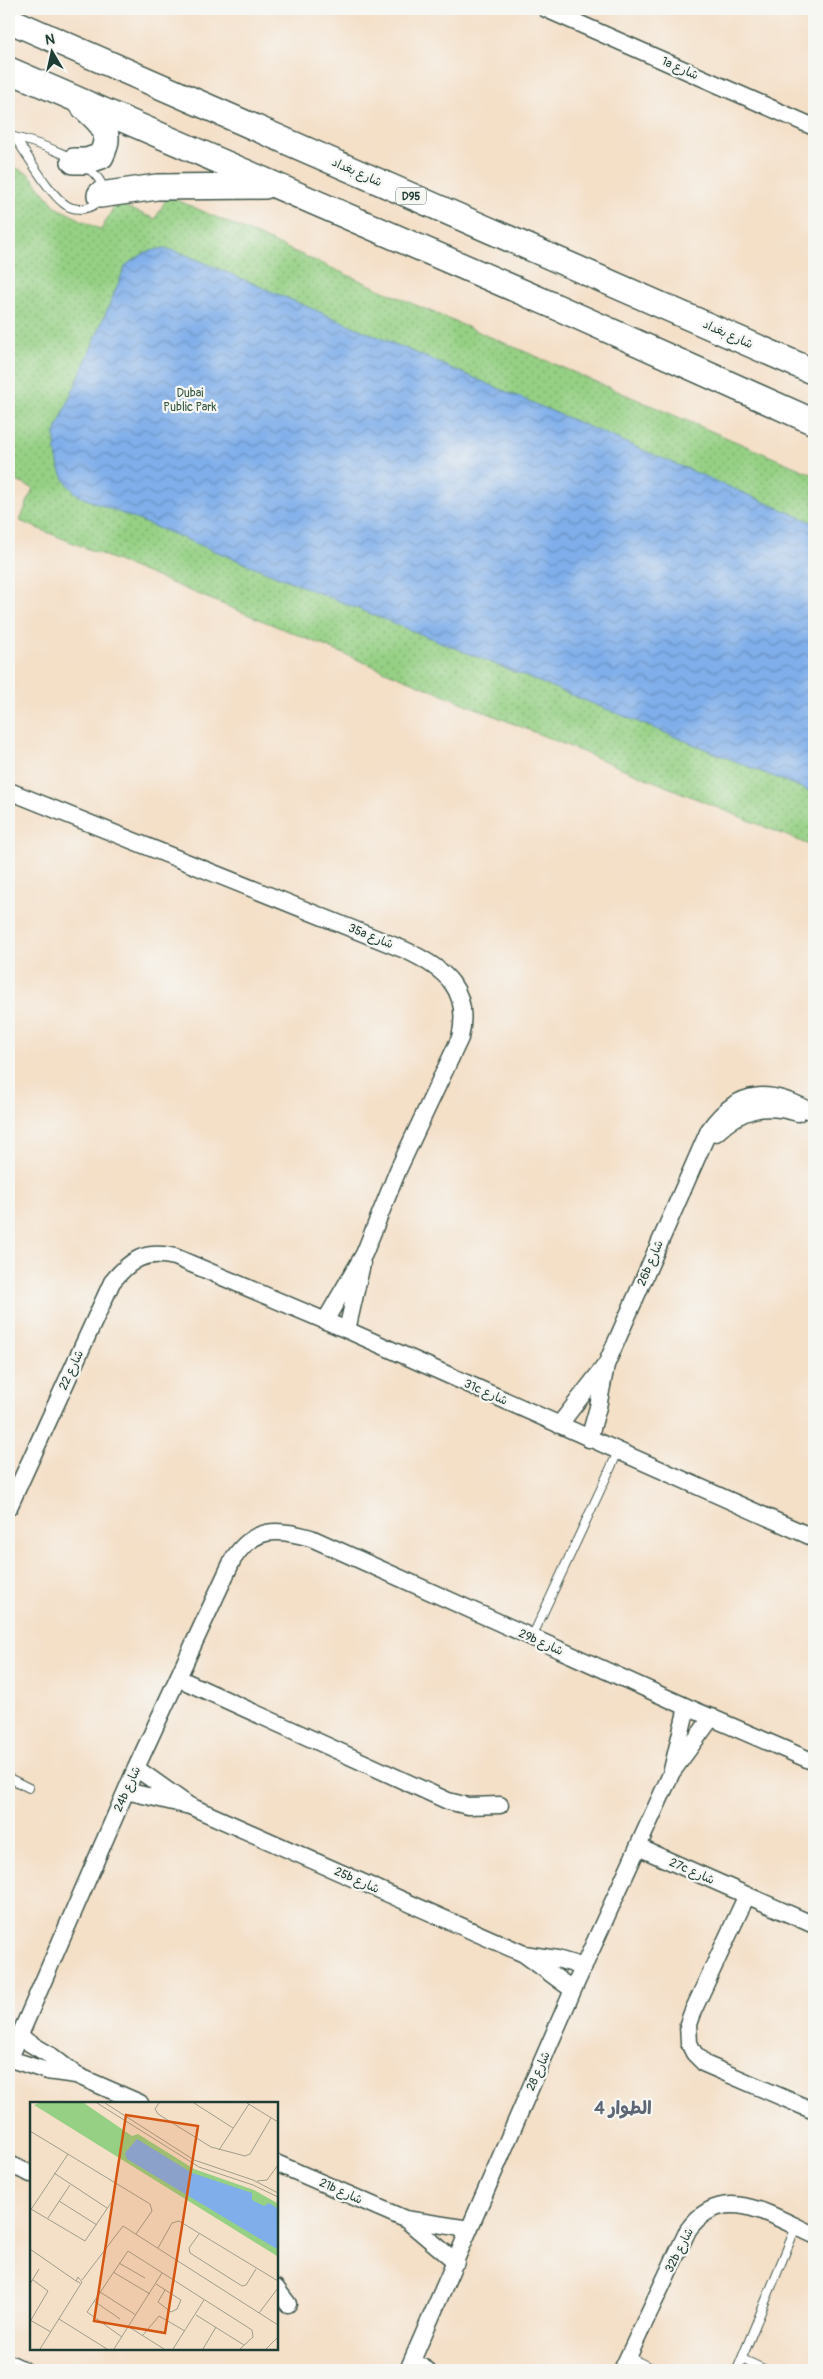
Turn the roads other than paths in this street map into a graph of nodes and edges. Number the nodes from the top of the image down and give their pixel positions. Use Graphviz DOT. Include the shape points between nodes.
graph roads {
  1 [pos="546,9"];
  2 [pos="9,13"];
  3 [pos="20,24"];
  4 [pos="9,70"];
  5 [pos="75,99"];
  6 [pos="814,127"];
  7 [pos="11,136"];
  8 [pos="74,161"];
  9 [pos="275,185"];
  10 [pos="100,195"];
  11 [pos="814,372"];
  12 [pos="814,422"];
  13 [pos="9,791"];
  14 [pos="814,1113"];
  15 [pos="814,1118"];
  16 [pos="694,1160"];
  17 [pos="156,1254"];
  18 [pos="364,1254"];
  19 [pos="325,1321"];
  20 [pos="347,1330"];
  21 [pos="606,1365"];
  22 [pos="559,1425"];
  23 [pos="589,1439"];
  24 [pos="618,1452"];
  25 [pos="9,1507"];
  26 [pos="265,1532"];
  27 [pos="814,1538"];
  28 [pos="532,1637"];
  29 [pos="178,1678"];
  30 [pos="687,1707"];
  31 [pos="712,1717"];
  32 [pos="814,1762"];
  33 [pos="136,1768"];
  34 [pos="671,1774"];
  35 [pos="9,1778"];
  36 [pos="29,1788"];
  37 [pos="126,1791"];
  38 [pos="500,1804"];
  39 [pos="190,1806"];
  40 [pos="638,1847"];
  41 [pos="746,1895"];
  42 [pos="814,1925"];
  43 [pos="524,1954"];
  44 [pos="584,1967"];
  45 [pos="573,1990"];
  46 [pos="18,2037"];
  47 [pos="9,2060"];
  48 [pos="76,2074"];
  49 [pos="138,2102"];
  50 [pos="814,2111"];
  51 [pos="9,2164"];
  52 [pos="278,2164"];
  53 [pos="30,2174"];
  54 [pos="405,2220"];
  55 [pos="796,2227"];
  56 [pos="469,2229"];
  57 [pos="814,2235"];
  58 [pos="456,2262"];
  59 [pos="278,2291"];
  60 [pos="288,2304"];
  61 [pos="742,2359"];
  62 [pos="9,2363"];
  63 [pos="625,2364"];
  64 [pos="410,2366"];
  65 [pos="24,2370"];
  66 [pos="427,2370"];
  67 [pos="656,2370"];
  68 [pos="737,2370"];
  69 [pos="766,2370"];
  1 -- 6 [label="street, 1a شارع"];
  2 -- 3 [label="street"];
  3 -- 11 [label="main road, شارع بغداد / D95"];
  4 -- 5 [label="main road"];
  5 -- 8 [label="main road" via="98,119 107,134 107,144 101,156"];
  5 -- 9 [label="main road"];
  7 -- 8 [label="lane" via="38,144"];
  7 -- 10 [label="lane" via="66,205 85,209 95,205"];
  8 -- 10 [label="lane" via="98,177"];
  9 -- 10 [label="main road" via="157,187"];
  9 -- 12 [label="main road"];
  13 -- 18 [label="street, 35a شارع" via="405,950 429,961 449,977 463,1007 464,1024 460,1038 398,1170"];
  14 -- 16 [label="street, 26b شارع" via="778,1097 758,1096 736,1102 714,1122"];
  15 -- 16 [label="street, 26b شارع" via="778,1109 759,1108 744,1112 729,1121"];
  16 -- 21 [label="street, 26b شارع"];
  17 -- 19 [label="street, 31c شارع" via="176,1257"];
  17 -- 25 [label="street, شارع 22" via="131,1262 112,1282"];
  18 -- 19 [label="street, 35a شارع"];
  18 -- 20 [label="street, 35a شارع"];
  19 -- 20 [label="street, 31c شارع"];
  20 -- 22 [label="street, 31c شارع"];
  21 -- 22 [label="street, 26b شارع"];
  21 -- 23 [label="street, 26b شارع"];
  22 -- 23 [label="street, 31c شارع"];
  23 -- 24 [label="street, 31c شارع"];
  24 -- 27 [label="street, 31c شارع"];
  24 -- 28 [label="lane"];
  26 -- 28 [label="street, 29b شارع" via="311,1538"];
  26 -- 29 [label="street, 24b شارع" via="242,1546 233,1559"];
  28 -- 30 [label="street, 29b شارع"];
  29 -- 33 [label="street, 24b شارع"];
  29 -- 38 [label="street" via="448,1801 468,1806"];
  30 -- 31 [label="street, 29b شارع"];
  30 -- 34 [label="street, شارع 28"];
  31 -- 32 [label="street, 29b شارع"];
  31 -- 34 [label="street, شارع 28"];
  33 -- 37 [label="street, 24b شارع"];
  33 -- 39 [label="street, 25b شارع"];
  34 -- 40 [label="street, شارع 28"];
  35 -- 36 [label="lane"];
  37 -- 39 [label="street, 25b شارع"];
  37 -- 46 [label="street, 24b شارع"];
  39 -- 43 [label="street, 25b شارع"];
  40 -- 41 [label="street, 27c شارع"];
  40 -- 44 [label="street, شارع 28"];
  41 -- 42 [label="street, 27c شارع"];
  41 -- 50 [label="street" via="698,1997 695,2026 698,2042 709,2059 734,2076"];
  43 -- 44 [label="street, 25b شارع"];
  43 -- 45 [label="street, 25b شارع"];
  44 -- 45 [label="street, شارع 28"];
  45 -- 56 [label="street, شارع 28"];
  46 -- 47 [label="street, 24b شارع"];
  46 -- 48 [label="street"];
  47 -- 48 [label="street" via="47,2071"];
  48 -- 49 [label="street"];
  51 -- 53 [label="street"];
  52 -- 54 [label="street, 21b شارع"];
  54 -- 56 [label="street, 21b شارع"];
  54 -- 58 [label="street, 21b شارع"];
  55 -- 57 [label="street, 32b شارع"];
  55 -- 61 [label="lane"];
  55 -- 63 [label="street, 32b شارع" via="738,2204 723,2204 697,2218 688,2230"];
  56 -- 58 [label="street, شارع 28"];
  58 -- 64 [label="street, شارع 28"];
  59 -- 60 [label="street"];
  61 -- 68 [label="lane"];
  61 -- 69 [label="lane"];
  62 -- 65 [label="street"];
  63 -- 67 [label="lane"];
  64 -- 66 [label="street"];
}
